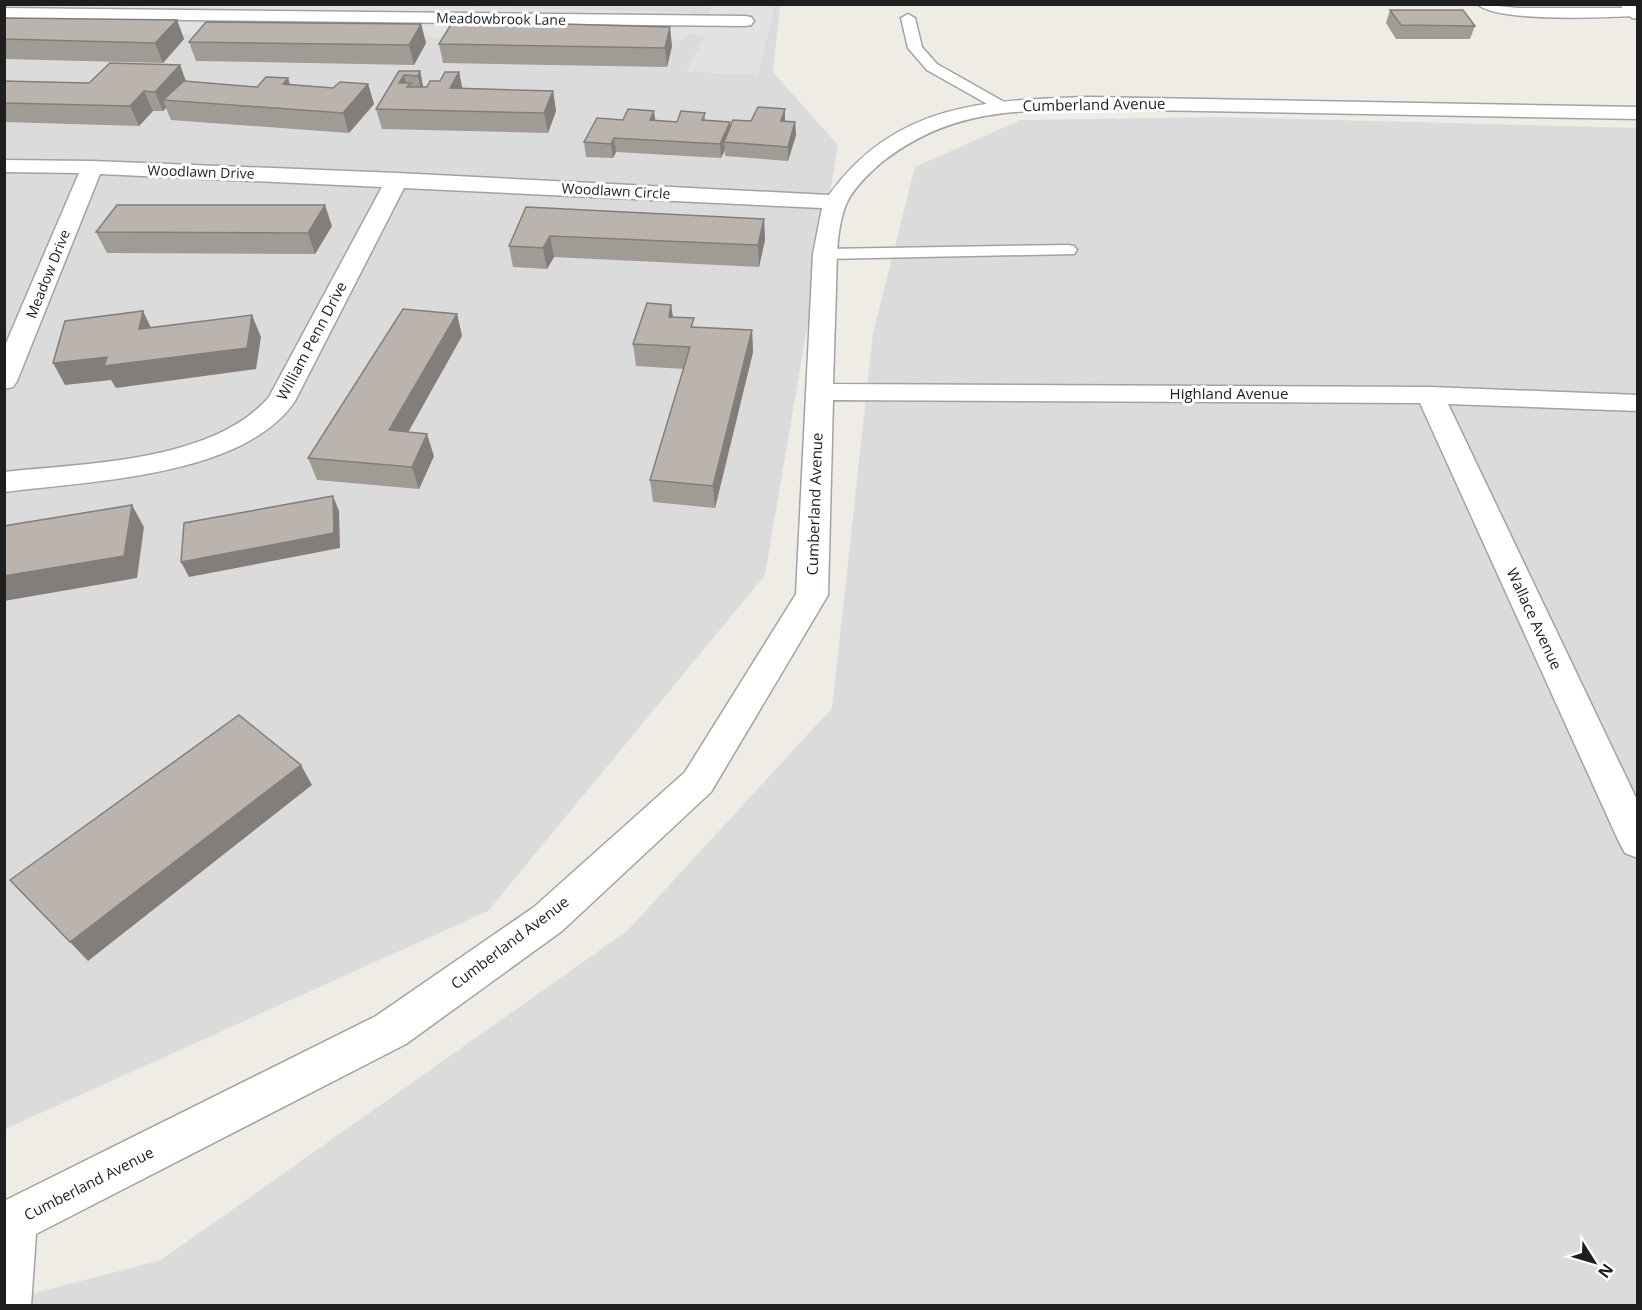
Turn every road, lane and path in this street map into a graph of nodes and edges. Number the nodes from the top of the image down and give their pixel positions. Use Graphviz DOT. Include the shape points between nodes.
graph roads {
  1 [pos="1483,4"];
  2 [pos="1635,10"];
  3 [pos="4,13"];
  4 [pos="908,18"];
  5 [pos="745,21"];
  6 [pos="1001,106"];
  7 [pos="1638,112"];
  8 [pos="4,166"];
  9 [pos="92,167"];
  10 [pos="397,180"];
  11 [pos="835,202"];
  12 [pos="1068,250"];
  13 [pos="825,254"];
  14 [pos="4,381"];
  15 [pos="820,392"];
  16 [pos="1430,395"];
  17 [pos="1638,403"];
  18 [pos="4,482"];
  19 [pos="1638,842"];
  20 [pos="9,1223"];
  21 [pos="7,1305"];
  1 -- 2 [label="lane" via="1518,12"];
  3 -- 5 [label="street, Meadowbrook Lane"];
  4 -- 6 [label="lane" via="915,48 932,67"];
  6 -- 7 [label="street, Cumberland Avenue" via="1089,103"];
  6 -- 11 [label="street, Cumberland Avenue" via="945,118 884,149"];
  8 -- 9 [label="street, Woodlawn Drive"];
  9 -- 10 [label="street, Woodlawn Drive"];
  9 -- 14 [label="street, Meadow Drive"];
  10 -- 11 [label="street, Woodlawn Circle"];
  10 -- 18 [label="street, William Penn Drive" via="281,401 258,424 227,443 171,459"];
  11 -- 13 [label="street, Cumberland Avenue"];
  12 -- 13 [label="lane"];
  13 -- 15 [label="street, Cumberland Avenue"];
  15 -- 16 [label="street, Highland Avenue"];
  15 -- 20 [label="street, Cumberland Avenue" via="812,595 698,782 548,918 391,1030"];
  16 -- 17 [label="street, Highland Avenue"];
  16 -- 19 [label="street, Wallace Avenue"];
  20 -- 21 [label="street"];
}
